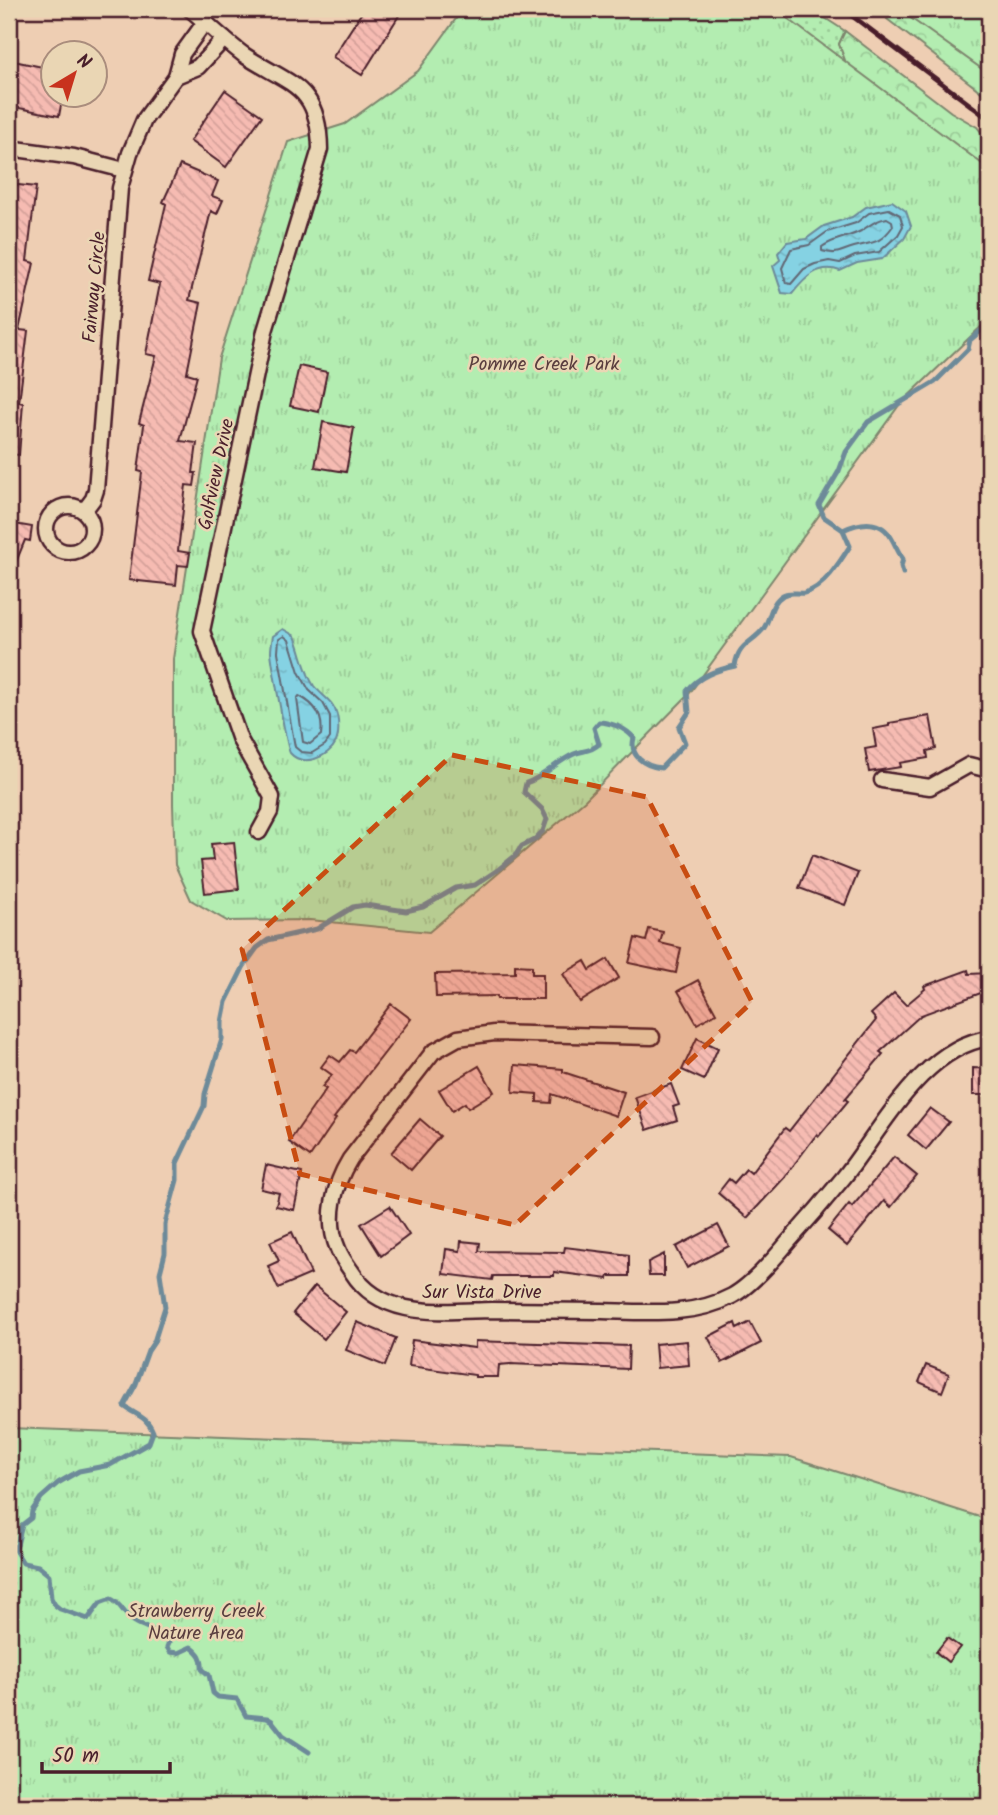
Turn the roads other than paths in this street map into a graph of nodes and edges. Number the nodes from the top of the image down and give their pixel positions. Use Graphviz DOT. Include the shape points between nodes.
graph roads {
  1 [pos="190,9"];
  2 [pos="205,22"];
  3 [pos="224,39"];
  4 [pos="186,47"];
  5 [pos="204,62"];
  6 [pos="176,76"];
  7 [pos="9,148"];
  8 [pos="124,170"];
  9 [pos="84,511"];
  10 [pos="989,771"];
  11 [pos="881,780"];
  12 [pos="259,832"];
  13 [pos="652,1037"];
  14 [pos="989,1038"];
  1 -- 2 [label="street"];
  2 -- 3 [label="street"];
  2 -- 4 [label="street, Fairway Circle"];
  3 -- 5 [label="street, Fairway Circle"];
  3 -- 12 [label="street, Golfview Drive" via="308,96 320,129 320,149 265,331 202,631 240,740 272,797"];
  4 -- 5 [label="street"];
  4 -- 6 [label="street, Fairway Circle"];
  5 -- 6 [label="street, Fairway Circle"];
  6 -- 8 [label="street, Fairway Circle" via="144,120"];
  7 -- 8 [label="street"];
  8 -- 9 [label="street, Fairway Circle" via="96,490"];
  10 -- 11 [label="street" via="969,765 930,787"];
  13 -- 14 [label="street, Sur Vista Drive" via="494,1033 458,1038 433,1052 340,1175 332,1224 338,1250 355,1277 380,1300 413,1311 669,1312 733,1296 768,1266 936,1062 972,1041"];
}
